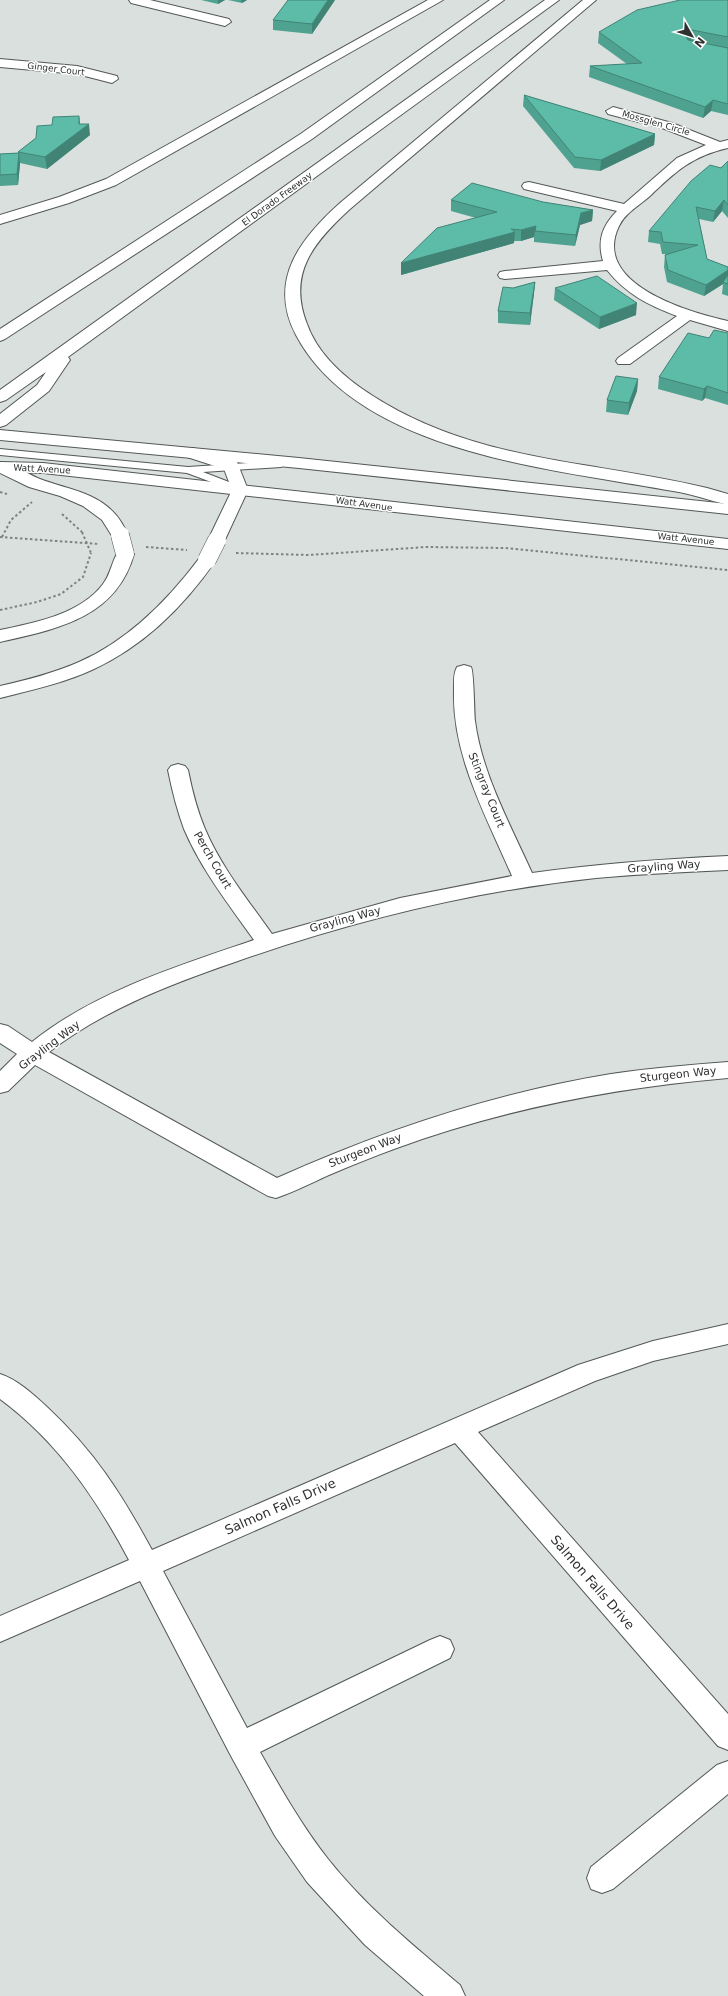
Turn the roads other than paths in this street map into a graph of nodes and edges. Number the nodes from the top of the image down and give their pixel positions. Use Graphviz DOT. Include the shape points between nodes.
graph roads {
  1 [pos="135,0"];
  2 [pos="437,0"];
  3 [pos="498,0"];
  4 [pos="553,0"];
  5 [pos="590,0"];
  6 [pos="226,22"];
  7 [pos="0,63"];
  8 [pos="112,79"];
  9 [pos="613,111"];
  10 [pos="724,145"];
  11 [pos="529,186"];
  12 [pos="627,209"];
  13 [pos="0,220"];
  14 [pos="611,265"];
  15 [pos="505,275"];
  16 [pos="686,316"];
  17 [pos="728,326"];
  18 [pos="0,336"];
  19 [pos="69,349"];
  20 [pos="624,361"];
  21 [pos="0,397"];
  22 [pos="0,422"];
  23 [pos="0,435"];
  24 [pos="193,453"];
  25 [pos="0,462"];
  26 [pos="299,463"];
  27 [pos="231,466"];
  28 [pos="188,470"];
  29 [pos="240,490"];
  30 [pos="728,500"];
  31 [pos="728,509"];
  32 [pos="728,544"];
  33 [pos="0,636"];
  34 [pos="464,671"];
  35 [pos="0,692"];
  36 [pos="178,770"];
  37 [pos="728,863"];
  38 [pos="525,881"];
  39 [pos="267,942"];
  40 [pos="0,1032"];
  41 [pos="34,1054"];
  42 [pos="728,1070"];
  43 [pos="0,1085"];
  44 [pos="728,1334"];
  45 [pos="0,1385"];
  46 [pos="458,1428"];
  47 [pos="145,1565"];
  48 [pos="0,1629"];
  49 [pos="440,1649"];
  50 [pos="728,1736"];
  51 [pos="241,1746"];
  52 [pos="728,1775"];
  53 [pos="602,1878"];
  54 [pos="449,1996"];
  1 -- 6 [label="main road"];
  2 -- 13 [label="main road" via="111,182"];
  3 -- 18 [label="main road" via="307,136"];
  4 -- 19 [label="main road, El Dorado Freeway"];
  5 -- 30 [label="main road" via="322,228 305,249 295,274 293,303 300,331 334,376 361,396 404,421 445,439 558,467 702,491"];
  7 -- 8 [label="main road, Ginger Court" via="77,70"];
  9 -- 10 [label="main road, Mossglen Circle" via="661,122"];
  10 -- 12 [label="main road, Mossglen Circle" via="700,151 683,159"];
  11 -- 12 [label="main road"];
  12 -- 14 [label="main road, Mossglen Circle" via="611,227 607,239 607,253"];
  14 -- 15 [label="main road"];
  14 -- 16 [label="main road, Mossglen Circle" via="626,283 643,296"];
  16 -- 17 [label="main road, Mossglen Circle"];
  16 -- 20 [label="main road"];
  19 -- 21 [label="main road, El Dorado Freeway"];
  19 -- 22 [label="main road" via="43,388"];
  23 -- 24 [label="main road"];
  24 -- 26 [label="main road"];
  24 -- 27 [label="main road"];
  25 -- 28 [label="lane" via="19,454"];
  25 -- 29 [label="main road, Watt Avenue"];
  25 -- 33 [label="main road, bridge" via="35,483 89,502 109,517 120,535 125,554 118,576 101,597 70,616 34,629"];
  26 -- 27 [label="lane"];
  26 -- 31 [label="main road"];
  27 -- 28 [label="lane"];
  27 -- 29 [label="main road"];
  28 -- 29 [label="lane"];
  29 -- 32 [label="main road, Watt Avenue"];
  29 -- 35 [label="main road, bridge" via="217,540 200,555 190,584 164,612 98,660 68,673"];
  34 -- 38 [label="main road, Stingray Court" via="464,715 470,749"];
  36 -- 39 [label="main road, Perch Court" via="184,800 198,837 218,873"];
  37 -- 38 [label="main road, Grayling Way" via="622,869"];
  38 -- 39 [label="main road, Grayling Way" via="386,908"];
  39 -- 41 [label="main road, Grayling Way" via="121,999 86,1018"];
  40 -- 41 [label="main road"];
  41 -- 42 [label="main road, Sturgeon Way" via="276,1189 386,1141 511,1102 575,1088 640,1078"];
  41 -- 43 [label="main road, Grayling Way"];
  44 -- 46 [label="main road, Salmon Falls Drive" via="653,1351 587,1373"];
  45 -- 47 [label="main road" via="25,1403 59,1435 90,1471 117,1511"];
  46 -- 47 [label="main road, Salmon Falls Drive"];
  46 -- 50 [label="main road, Salmon Falls Drive"];
  47 -- 48 [label="main road, Salmon Falls Drive"];
  47 -- 51 [label="main road"];
  49 -- 51 [label="main road"];
  51 -- 54 [label="main road" via="286,1826 318,1871 376,1934"];
  52 -- 53 [label="main road"];
}
